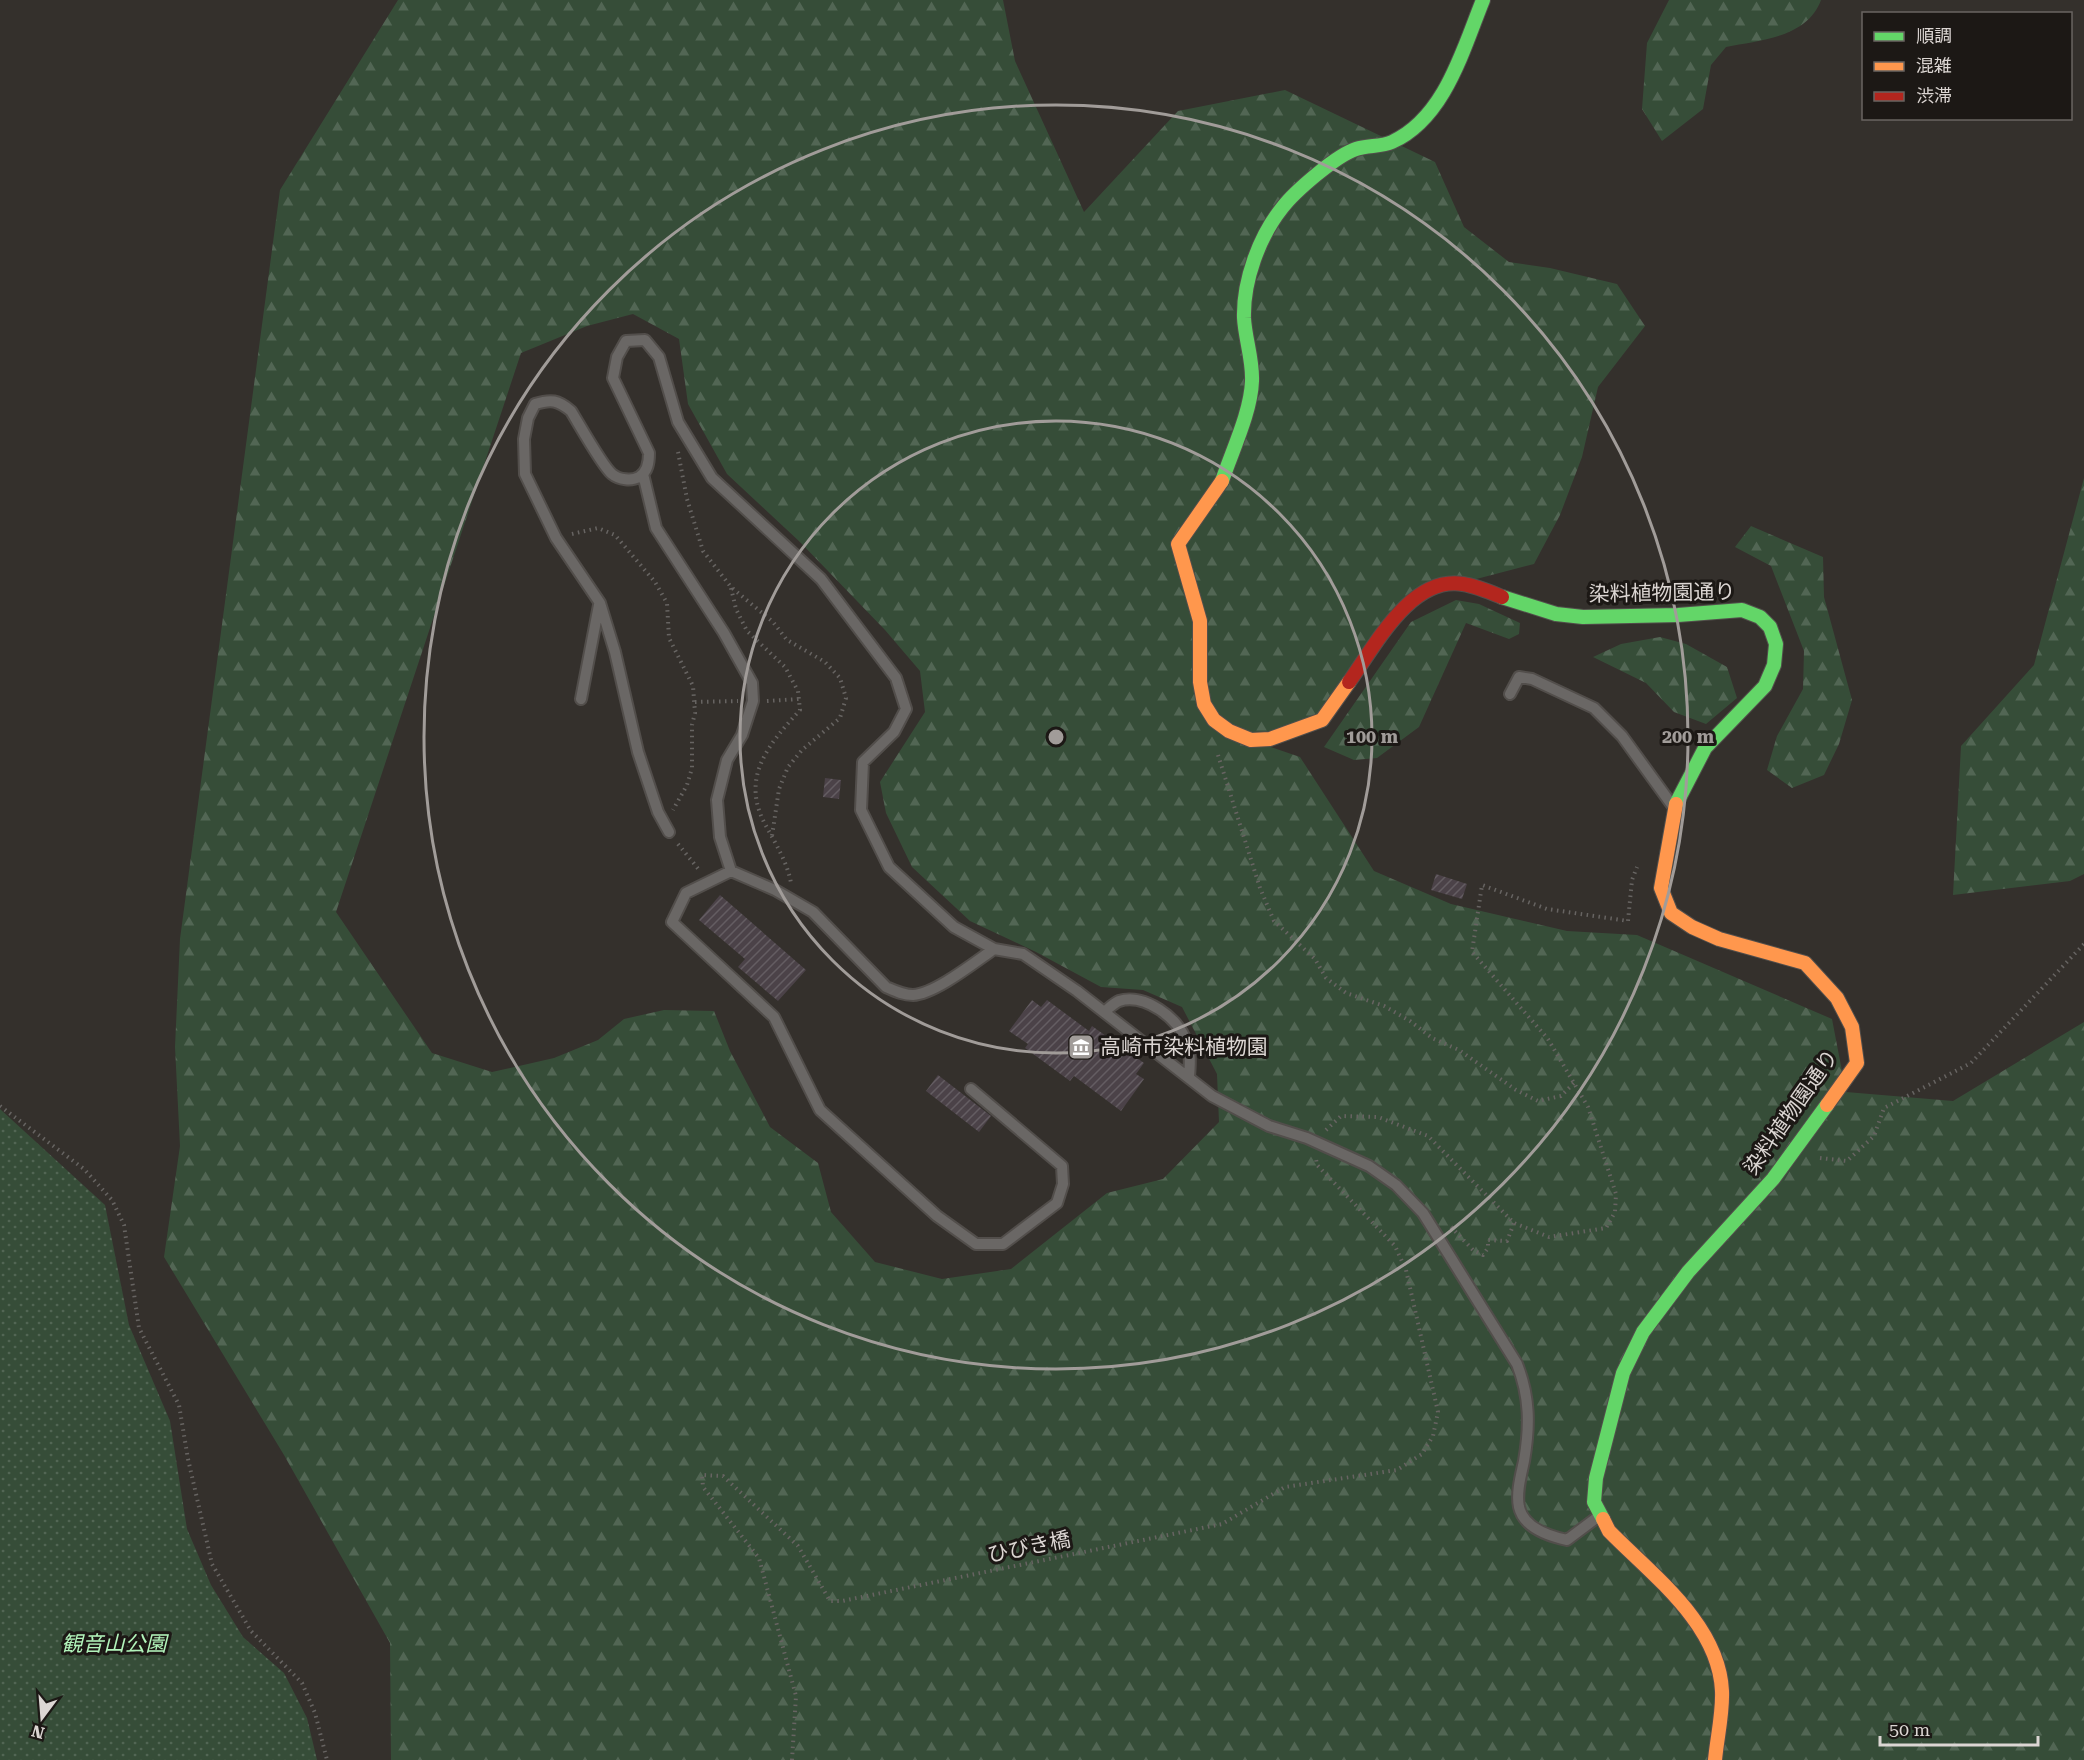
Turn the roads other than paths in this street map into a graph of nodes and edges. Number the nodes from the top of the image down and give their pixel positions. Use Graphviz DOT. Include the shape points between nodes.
graph roads {
  1 [pos="1483,0"];
  2 [pos="643,474"];
  3 [pos="600,603"];
  4 [pos="1510,694"];
  5 [pos="581,699"];
  6 [pos="1674,808"];
  7 [pos="666,827"];
  8 [pos="731,871"];
  9 [pos="994,950"];
  10 [pos="1104,1012"];
  11 [pos="1189,1077"];
  12 [pos="971,1089"];
  13 [pos="1600,1516"];
  14 [pos="1715,1760"];
  1 -- 6 [label="street, 染料植物園通り" via="1442,98 1392,142 1355,149 1310,180 1282,208 1252,265 1245,289 1244,318 1252,381 1240,431 1221,482 1178,544 1200,621 1204,704 1214,720 1251,740 1270,739 1322,720 1403,607 1428,588 1461,584 1556,614 1678,615 1742,610 1760,616 1770,627 1776,644 1774,665 1765,686 1705,748"];
  2 -- 3 [label="lane" via="625,480 612,474 570,411 549,399 535,404 524,439 525,474 556,538"];
  2 -- 8 [label="lane" via="656,528 752,683 753,701 742,735 727,760 717,800 720,837"];
  2 -- 9 [label="lane" via="650,453 613,378 617,357 626,341 645,340 659,357 678,422 712,478 821,579 896,678 906,709 894,732 863,762 861,810 889,867 954,927"];
  3 -- 5 [label="lane"];
  3 -- 7 [label="lane" via="639,752"];
  4 -- 6 [label="lane" via="1519,677 1526,678 1594,708 1622,736"];
  6 -- 13 [label="street, 染料植物園通り" via="1661,888 1671,913 1719,939 1805,963 1837,998 1852,1027 1857,1063 1773,1179 1688,1272 1643,1332 1623,1373 1596,1478 1594,1502"];
  8 -- 9 [label="lane" via="813,912 886,987 902,994 916,995"];
  8 -- 12 [label="lane" via="687,893 672,922 774,1017 820,1110 937,1216 976,1244 1003,1245 1057,1203 1064,1184 1062,1166"];
  9 -- 10 [label="lane" via="1023,954"];
  10 -- 11 [label="lane"];
  10 -- 11 [label="lane" via="1120,1001 1155,1006 1186,1038 1191,1059"];
  11 -- 13 [label="lane" via="1212,1096 1269,1126 1369,1166 1396,1185 1423,1213 1517,1364 1527,1388 1529,1419 1519,1508 1529,1524 1547,1536 1567,1540"];
  13 -- 14 [label="street, 染料植物園通り" via="1632,1556 1689,1612 1712,1647 1722,1690"];
}
